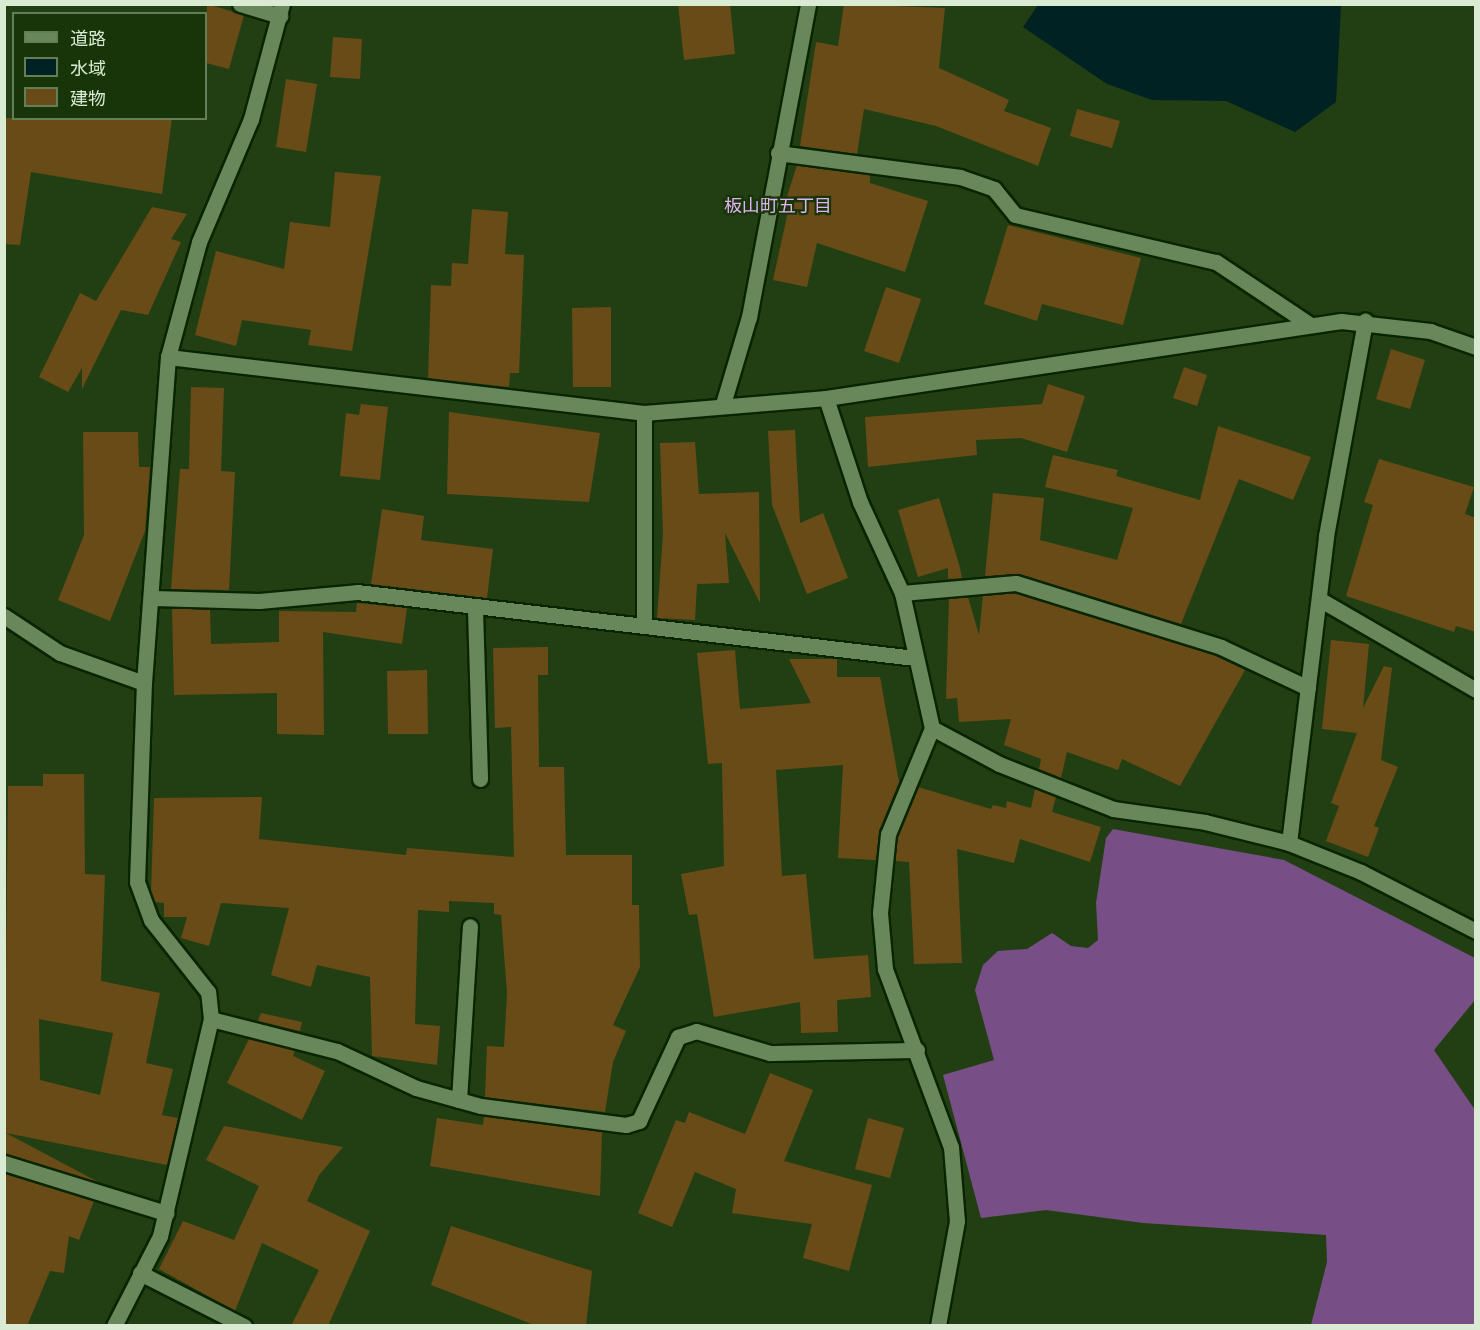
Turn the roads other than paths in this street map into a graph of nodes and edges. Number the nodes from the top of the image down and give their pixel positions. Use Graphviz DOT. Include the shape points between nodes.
graph roads {
  1 [pos="240,4"];
  2 [pos="808,4"];
  3 [pos="281,10"];
  4 [pos="778,153"];
  5 [pos="1365,321"];
  6 [pos="1309,324"];
  7 [pos="1476,347"];
  8 [pos="168,357"];
  9 [pos="826,398"];
  10 [pos="723,404"];
  11 [pos="644,413"];
  12 [pos="902,592"];
  13 [pos="153,598"];
  14 [pos="1319,599"];
  15 [pos="475,609"];
  16 [pos="4,616"];
  17 [pos="644,625"];
  18 [pos="915,658"];
  19 [pos="144,683"];
  20 [pos="1308,688"];
  21 [pos="1476,690"];
  22 [pos="932,728"];
  23 [pos="480,779"];
  24 [pos="1288,843"];
  25 [pos="470,926"];
  26 [pos="1476,931"];
  27 [pos="211,1019"];
  28 [pos="917,1050"];
  29 [pos="459,1100"];
  30 [pos="4,1163"];
  31 [pos="166,1212"];
  32 [pos="140,1273"];
  33 [pos="114,1326"];
  34 [pos="244,1326"];
  35 [pos="938,1326"];
  1 -- 3 [label="street"];
  2 -- 4 [label="street"];
  3 -- 8 [label="street" via="251,119 199,242"];
  4 -- 6 [label="street" via="960,177 994,189 1015,215 1216,262"];
  4 -- 10 [label="street" via="749,317"];
  5 -- 6 [label="street"];
  5 -- 7 [label="street" via="1430,331"];
  5 -- 14 [label="street"];
  6 -- 9 [label="street"];
  8 -- 11 [label="street"];
  8 -- 13 [label="street"];
  9 -- 10 [label="street"];
  9 -- 12 [label="street" via="860,502"];
  10 -- 11 [label="street"];
  11 -- 17 [label="street"];
  12 -- 18 [label="street"];
  12 -- 20 [label="street" via="1016,583 1221,646"];
  13 -- 15 [label="street" via="259,601 357,592"];
  13 -- 19 [label="street"];
  14 -- 20 [label="street"];
  14 -- 21 [label="street"];
  15 -- 17 [label="street"];
  15 -- 23 [label="street"];
  16 -- 19 [label="street" via="60,653"];
  17 -- 18 [label="street"];
  18 -- 22 [label="street"];
  19 -- 27 [label="street" via="137,882 150,920 208,992"];
  20 -- 24 [label="street"];
  22 -- 24 [label="street" via="999,764 1113,810 1205,822"];
  22 -- 28 [label="street" via="888,834 880,913 885,969"];
  24 -- 26 [label="street" via="1361,872"];
  25 -- 29 [label="street"];
  27 -- 29 [label="street" via="337,1051 416,1088"];
  27 -- 31 [label="street"];
  28 -- 29 [label="street" via="770,1053 696,1031 678,1037 639,1121 626,1125"];
  28 -- 35 [label="street" via="951,1147 957,1221"];
  30 -- 31 [label="street"];
  31 -- 32 [label="street"];
  32 -- 33 [label="street"];
  32 -- 34 [label="street"];
}
